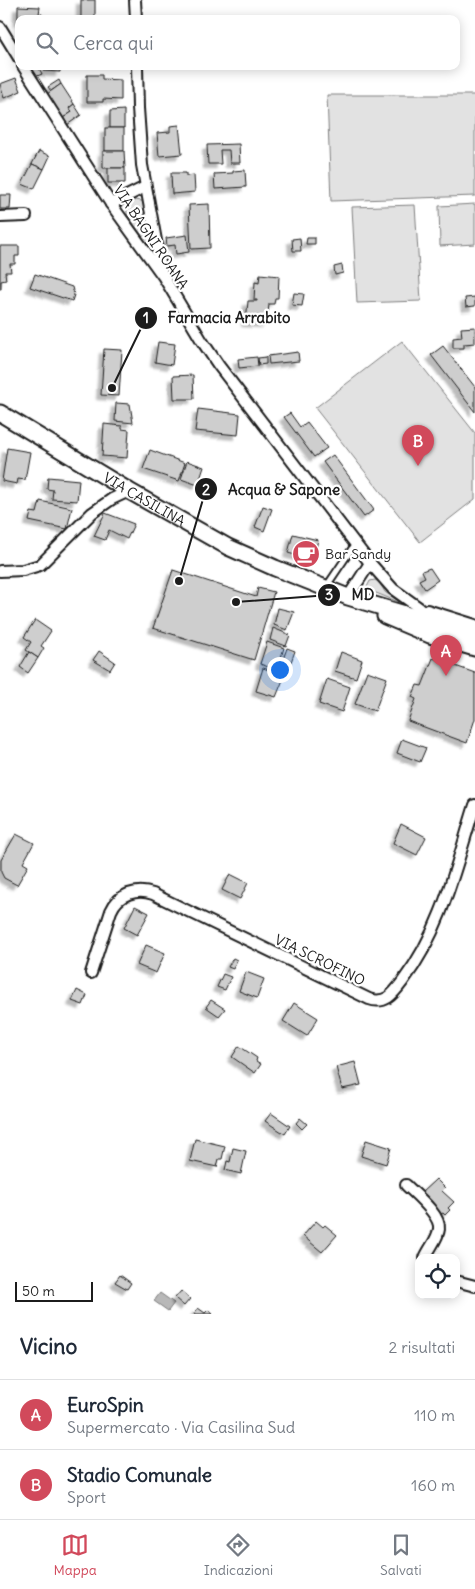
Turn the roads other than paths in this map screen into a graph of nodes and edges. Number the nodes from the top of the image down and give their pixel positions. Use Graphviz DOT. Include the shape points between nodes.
graph roads {
  1 [pos="136,0"];
  2 [pos="136,15"];
  3 [pos="0,27"];
  4 [pos="15,51"];
  5 [pos="27,70"];
  6 [pos="137,70"];
  7 [pos="145,187"];
  8 [pos="111,204"];
  9 [pos="26,216"];
  10 [pos="0,217"];
  11 [pos="163,276"];
  12 [pos="0,413"];
  13 [pos="128,491"];
  14 [pos="356,544"];
  15 [pos="370,563"];
  16 [pos="0,571"];
  17 [pos="326,588"];
  18 [pos="348,597"];
  19 [pos="417,606"];
  20 [pos="475,625"];
  21 [pos="443,626"];
  22 [pos="475,635"];
  23 [pos="450,641"];
  24 [pos="475,648"];
  25 [pos="475,655"];
  26 [pos="475,805"];
  27 [pos="90,974"];
  28 [pos="406,1185"];
  29 [pos="427,1254"];
  30 [pos="460,1282"];
  31 [pos="475,1286"];
  1 -- 2 [label="street"];
  3 -- 4 [label="street"];
  5 -- 8 [label="street, VIA BAGNI ROANA"];
  6 -- 7 [label="street"];
  7 -- 8 [label="street"];
  7 -- 11 [label="street"];
  8 -- 11 [label="street, VIA BAGNI ROANA"];
  9 -- 10 [label="street"];
  11 -- 14 [label="street, VIA BAGNI ROANA" via="214,360"];
  12 -- 13 [label="main road, VIA CASILINA"];
  13 -- 16 [label="street" via="92,513 40,565"];
  13 -- 17 [label="main road, VIA CASILINA" via="228,547"];
  14 -- 15 [label="street, VIA BAGNI ROANA"];
  14 -- 17 [label="lane"];
  15 -- 18 [label="street"];
  15 -- 19 [label="street, VIA BAGNI ROANA" via="393,589"];
  17 -- 18 [label="main road, VIA CASILINA"];
  18 -- 21 [label="main road, VIA CASILINA"];
  18 -- 23 [label="main road, VIA CASILINA" via="401,624"];
  19 -- 20 [label="street"];
  19 -- 21 [label="street"];
  21 -- 22 [label="main road, VIA CASILINA"];
  23 -- 24 [label="main road, VIA CASILINA"];
  23 -- 25 [label="street"];
  26 -- 27 [label="street, VIA SCROFINO" via="430,940 418,961 385,1000 369,999 146,892 129,894 115,903"];
  28 -- 29 [label="street" via="438,1221 439,1231"];
  30 -- 31 [label="street"];
}
